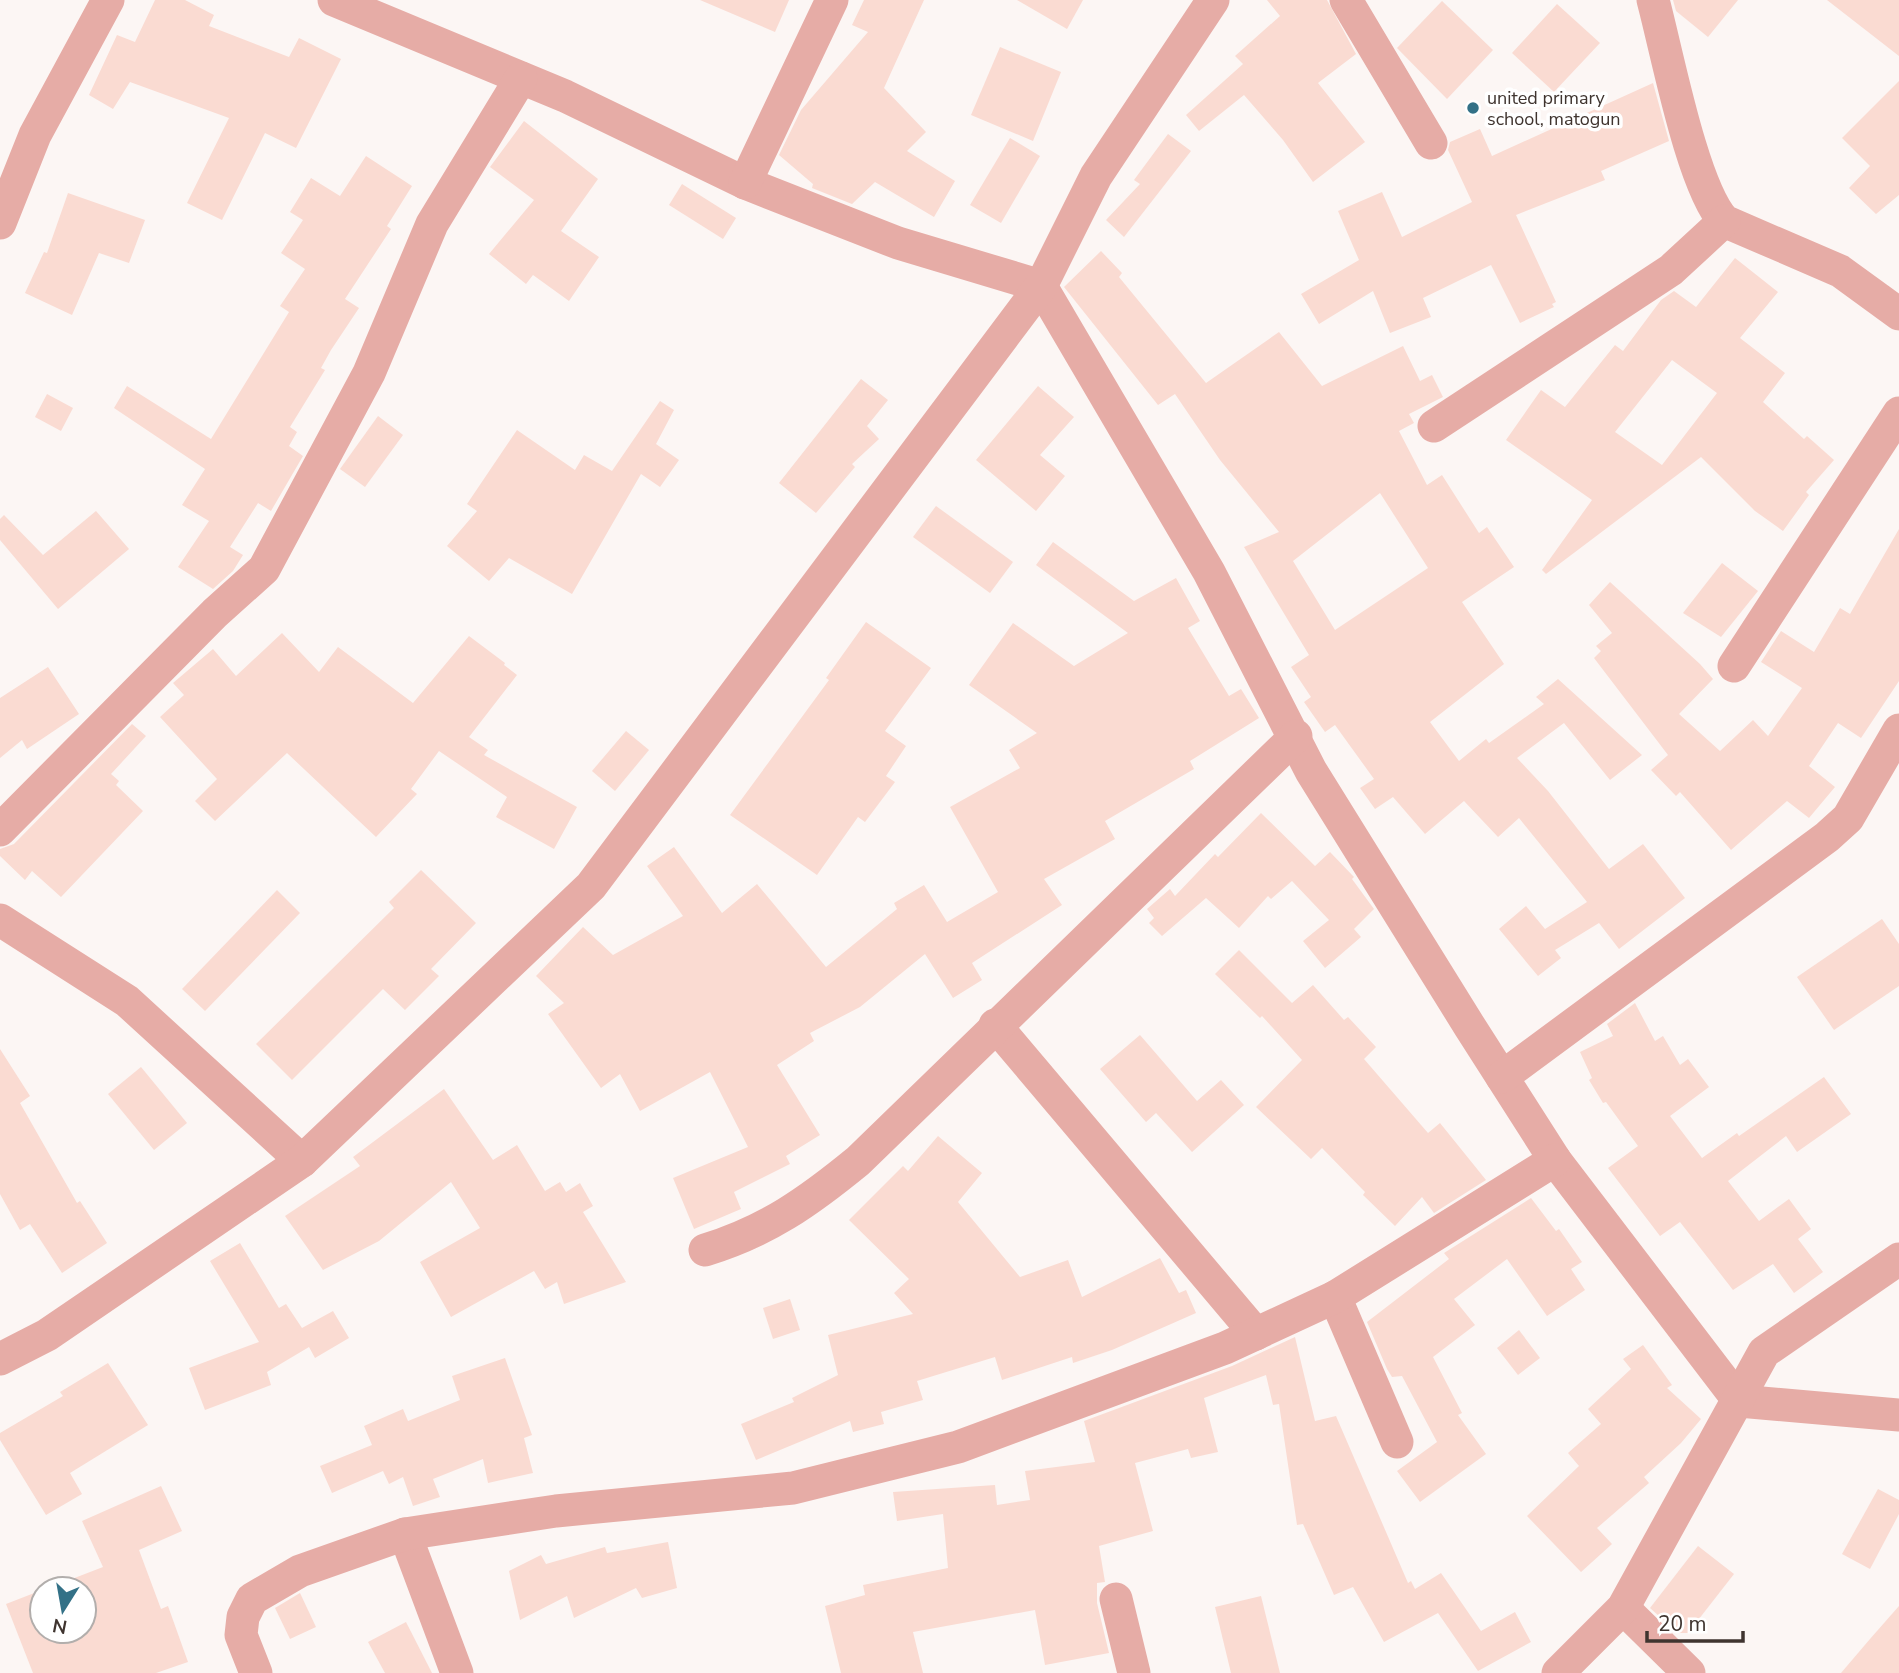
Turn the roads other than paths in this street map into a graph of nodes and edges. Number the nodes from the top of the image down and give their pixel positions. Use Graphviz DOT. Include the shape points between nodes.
graph roads {
  1 [pos="108,0"];
  2 [pos="334,0"];
  3 [pos="832,0"];
  4 [pos="1346,0"];
  5 [pos="1653,0"];
  6 [pos="1211,1"];
  7 [pos="520,78"];
  8 [pos="1431,143"];
  9 [pos="745,183"];
  10 [pos="1724,221"];
  11 [pos="0,223"];
  12 [pos="1041,286"];
  13 [pos="1899,314"];
  14 [pos="1899,413"];
  15 [pos="1434,426"];
  16 [pos="1734,666"];
  17 [pos="1899,730"];
  18 [pos="1296,736"];
  19 [pos="0,831"];
  20 [pos="0,920"];
  21 [pos="995,1025"];
  22 [pos="1502,1077"];
  23 [pos="1555,1160"];
  24 [pos="302,1161"];
  25 [pos="705,1250"];
  26 [pos="1899,1259"];
  27 [pos="1335,1297"];
  28 [pos="1256,1334"];
  29 [pos="0,1359"];
  30 [pos="1739,1401"];
  31 [pos="1899,1415"];
  32 [pos="1397,1442"];
  33 [pos="405,1534"];
  34 [pos="1116,1600"];
  35 [pos="1623,1608"];
  36 [pos="256,1673"];
  37 [pos="457,1673"];
  38 [pos="1134,1673"];
  39 [pos="1558,1673"];
  40 [pos="1689,1673"];
  1 -- 11 [label="street" via="35,135"];
  2 -- 7 [label="street"];
  3 -- 9 [label="street"];
  4 -- 8 [label="street"];
  5 -- 10 [label="street" via="1699,175"];
  6 -- 12 [label="street" via="1096,176"];
  7 -- 9 [label="street"];
  7 -- 19 [label="street" via="432,224 369,373 264,569"];
  9 -- 12 [label="street" via="898,243"];
  10 -- 13 [label="street" via="1840,271"];
  10 -- 15 [label="street" via="1671,270"];
  12 -- 18 [label="street" via="1209,572"];
  12 -- 24 [label="street" via="591,886"];
  14 -- 16 [label="street"];
  17 -- 22 [label="street" via="1848,818 1827,837"];
  18 -- 21 [label="street"];
  18 -- 22 [label="street" via="1311,771"];
  20 -- 24 [label="street" via="127,1001"];
  21 -- 25 [label="street" via="858,1161 811,1199 773,1224"];
  21 -- 28 [label="street"];
  22 -- 23 [label="street"];
  23 -- 27 [label="street"];
  23 -- 30 [label="street"];
  24 -- 29 [label="street" via="47,1335"];
  26 -- 30 [label="street" via="1764,1352"];
  27 -- 28 [label="street"];
  27 -- 32 [label="street"];
  28 -- 33 [label="street" via="958,1447 793,1489 556,1511"];
  30 -- 31 [label="street"];
  30 -- 35 [label="street"];
  33 -- 36 [label="street" via="300,1571 252,1600 243,1616 241,1635"];
  33 -- 37 [label="street"];
  34 -- 38 [label="street"];
  35 -- 39 [label="street"];
  35 -- 40 [label="street"];
}
